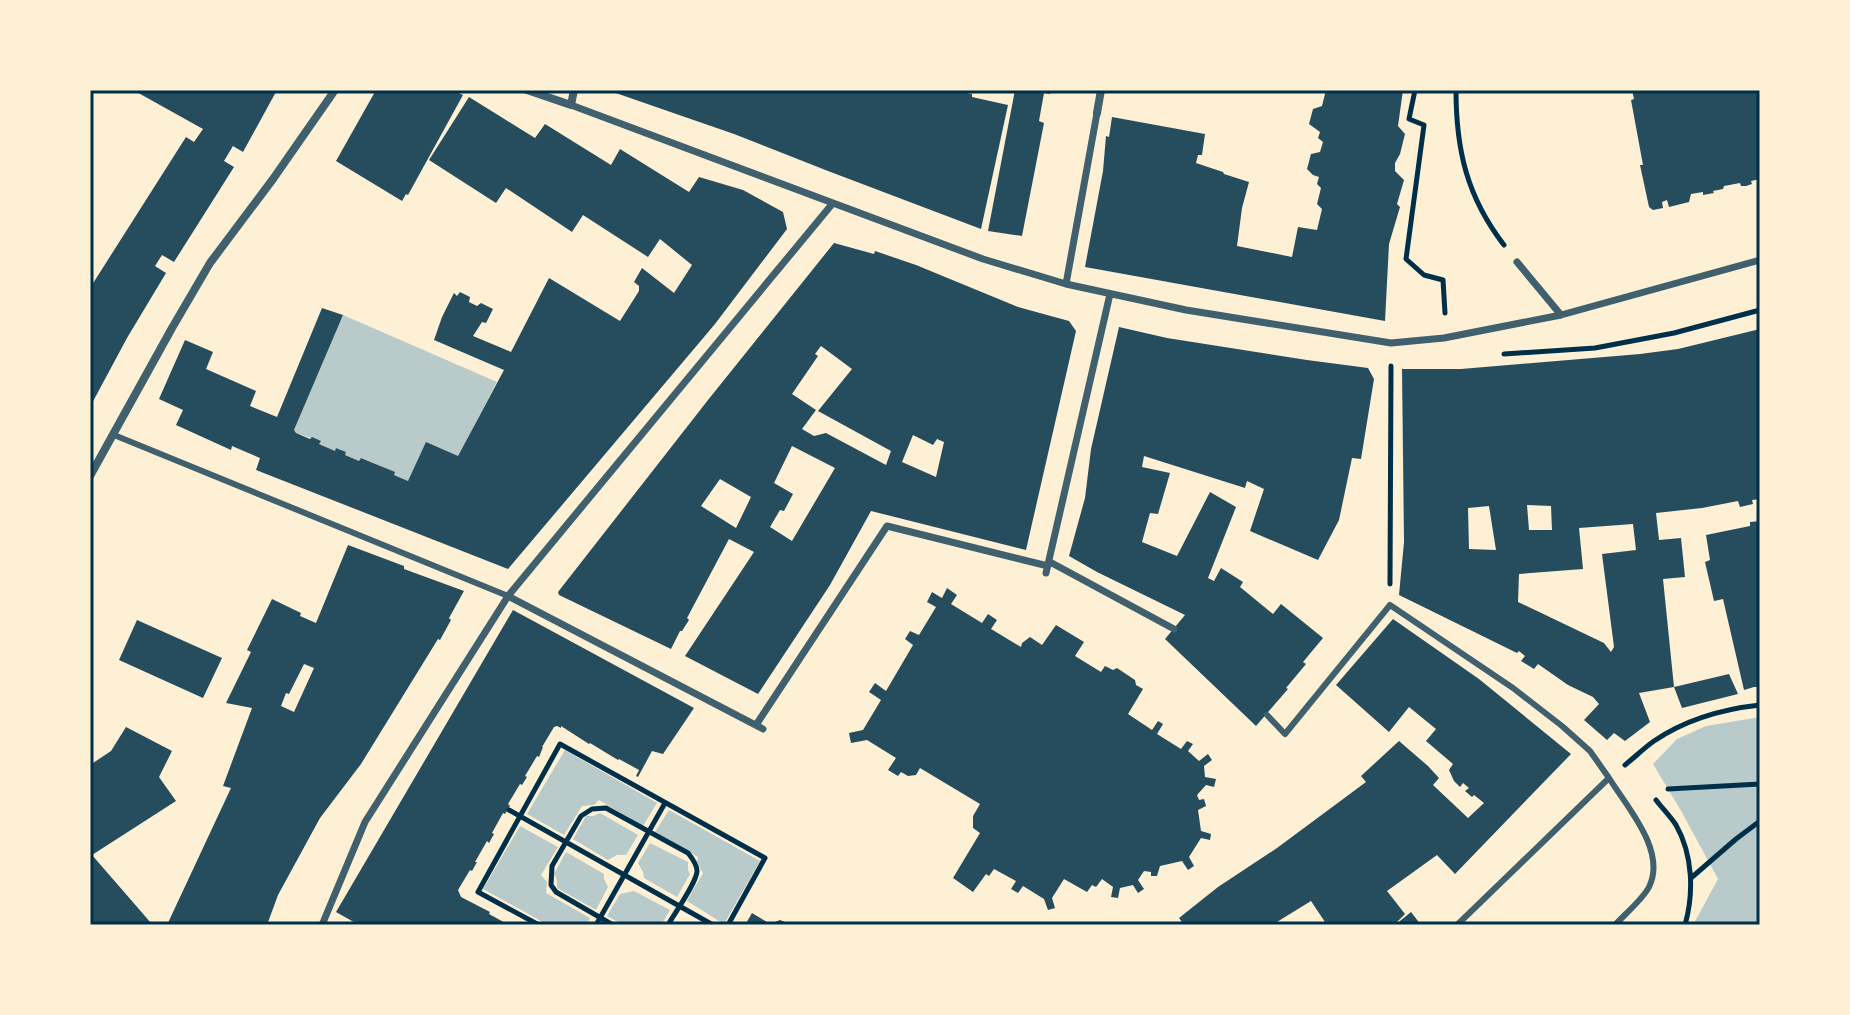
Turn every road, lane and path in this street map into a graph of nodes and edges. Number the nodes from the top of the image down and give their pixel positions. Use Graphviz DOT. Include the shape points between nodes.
graph roads {
  1 [pos="335,90"];
  2 [pos="527,90"];
  3 [pos="574,90"];
  4 [pos="1101,90"];
  5 [pos="1415,90"];
  6 [pos="1456,90"];
  7 [pos="571,105"];
  8 [pos="1097,113"];
  9 [pos="833,203"];
  10 [pos="1760,260"];
  11 [pos="1517,262"];
  12 [pos="1066,284"];
  13 [pos="1110,294"];
  14 [pos="1760,310"];
  15 [pos="1561,315"];
  16 [pos="1444,338"];
  17 [pos="1500,354"];
  18 [pos="1391,376"];
  19 [pos="114,435"];
  20 [pos="90,476"];
  21 [pos="1048,567"];
  22 [pos="1390,571"];
  23 [pos="508,596"];
  24 [pos="1174,629"];
  25 [pos="1760,705"];
  26 [pos="1267,715"];
  27 [pos="1609,778"];
  28 [pos="1760,784"];
  29 [pos="1668,789"];
  30 [pos="665,803"];
  31 [pos="509,810"];
  32 [pos="520,816"];
  33 [pos="1760,821"];
  34 [pos="649,833"];
  35 [pos="567,842"];
  36 [pos="625,875"];
  37 [pos="1691,878"];
  38 [pos="680,905"];
  39 [pos="600,918"];
  40 [pos="322,925"];
  41 [pos="539,925"];
  42 [pos="596,925"];
  43 [pos="613,925"];
  44 [pos="668,925"];
  45 [pos="713,925"];
  46 [pos="728,925"];
  47 [pos="1457,925"];
  48 [pos="1615,925"];
  1 -- 19 [label="street" via="210,263"];
  2 -- 7 [label="street"];
  3 -- 7 [label="street"];
  4 -- 8 [label="street"];
  5 -- 16 [label="path" via="1409,119 1424,125 1406,259 1424,275 1443,280"];
  6 -- 11 [label="path" via="1468,184 1489,225"];
  7 -- 9 [label="street"];
  8 -- 12 [label="street"];
  9 -- 12 [label="street"];
  9 -- 23 [label="street"];
  10 -- 15 [label="street"];
  11 -- 15 [label="street"];
  12 -- 13 [label="street"];
  13 -- 16 [label="street" via="1391,343"];
  13 -- 21 [label="street"];
  14 -- 17 [label="path" via="1595,348"];
  15 -- 16 [label="street"];
  18 -- 22 [label="path"];
  19 -- 20 [label="street"];
  19 -- 23 [label="lane"];
  21 -- 23 [label="street" via="887,526 760,727"];
  21 -- 24 [label="street"];
  23 -- 40 [label="street" via="365,822"];
  25 -- 27 [label="path" via="1682,724"];
  26 -- 27 [label="lane" via="1285,734 1390,605 1562,726 1590,751"];
  27 -- 47 [label="lane"];
  27 -- 48 [label="lane" via="1651,847 1654,870 1649,889"];
  28 -- 29 [label="path"];
  30 -- 32 [label="path" via="560,744"];
  30 -- 34 [label="path"];
  30 -- 46 [label="path" via="765,858"];
  31 -- 32 [label="path"];
  32 -- 35 [label="path"];
  32 -- 41 [label="path" via="478,892"];
  33 -- 37 [label="path"];
  34 -- 35 [label="path" via="606,808 592,809 581,816"];
  34 -- 36 [label="path"];
  34 -- 38 [label="path" via="693,860 695,879"];
  35 -- 36 [label="path"];
  35 -- 39 [label="path" via="552,866 551,885"];
  36 -- 38 [label="path"];
  36 -- 39 [label="path"];
  38 -- 44 [label="path"];
  38 -- 45 [label="path"];
  39 -- 42 [label="path"];
  39 -- 43 [label="path"];
}
